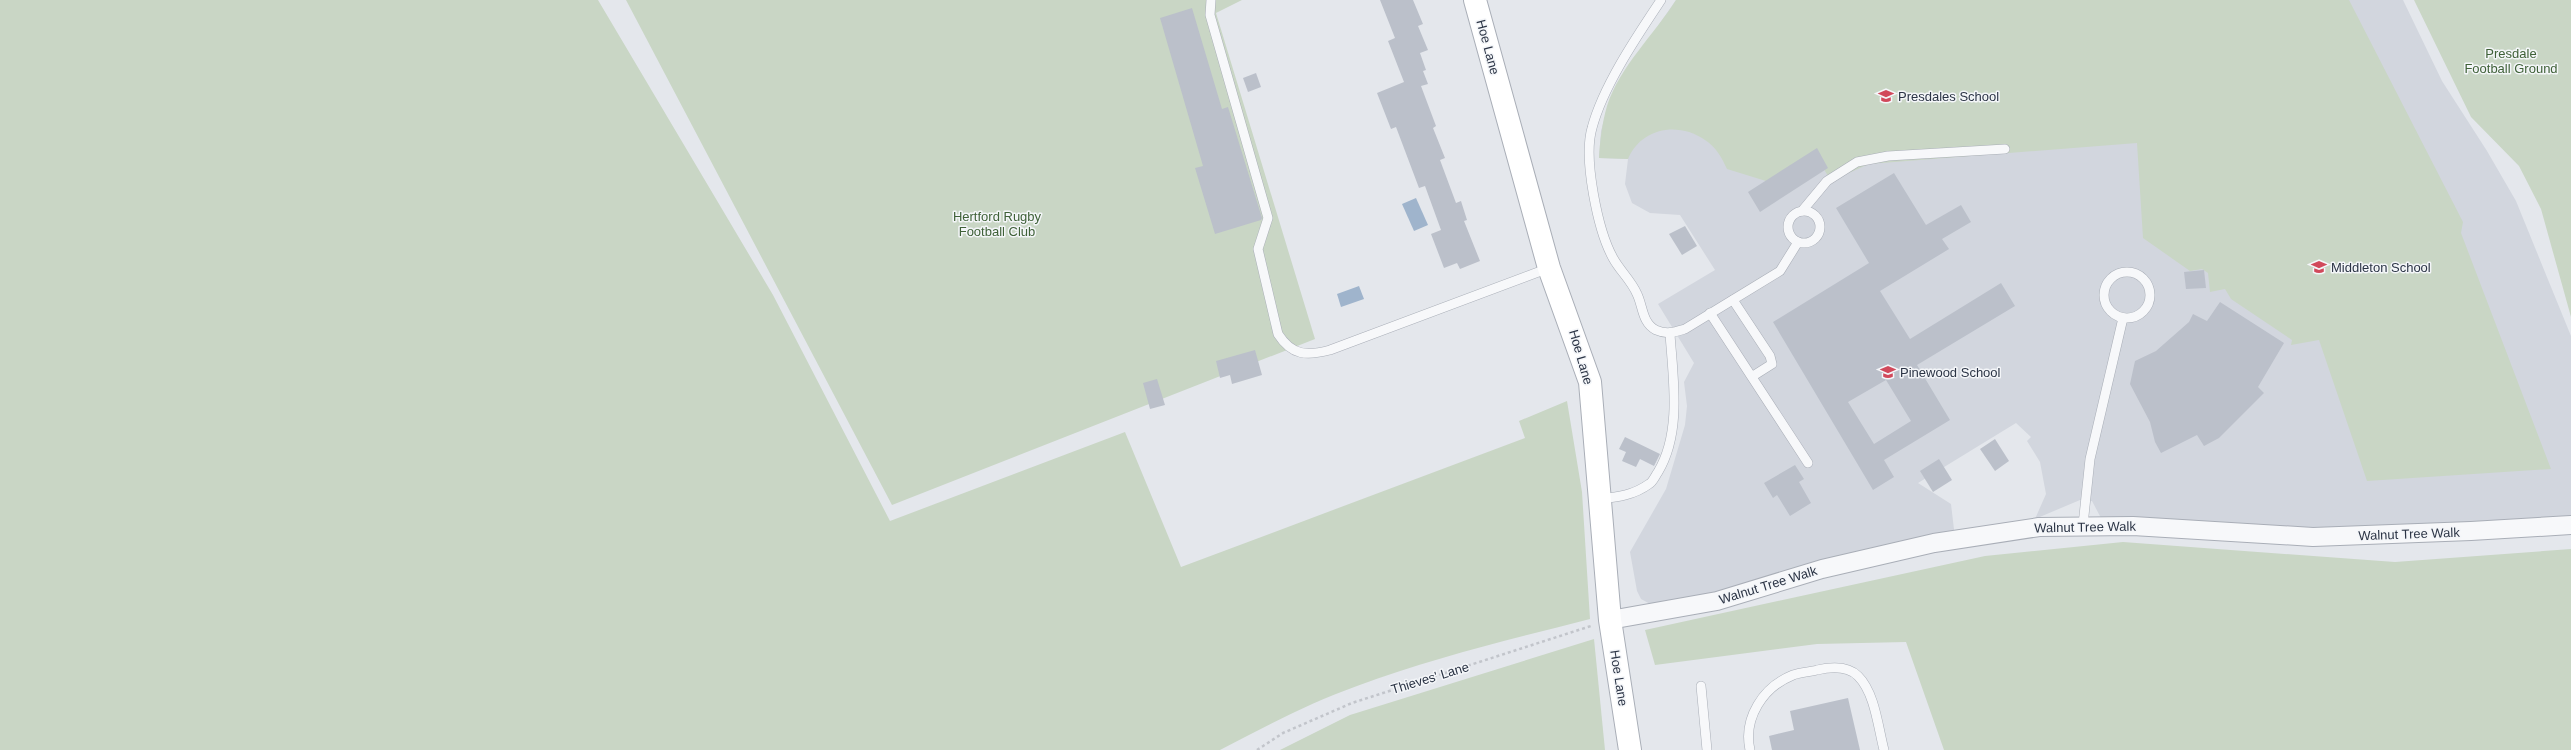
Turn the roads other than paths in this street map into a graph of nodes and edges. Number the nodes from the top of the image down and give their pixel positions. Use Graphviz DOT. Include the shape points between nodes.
graph roads {
  1 [pos="1212,0"];
  2 [pos="1475,0"];
  3 [pos="1661,0"];
  4 [pos="2005,149"];
  5 [pos="1802,212"];
  6 [pos="1798,242"];
  7 [pos="1550,268"];
  8 [pos="1733,300"];
  9 [pos="1710,313"];
  10 [pos="2123,318"];
  11 [pos="1670,334"];
  12 [pos="1753,376"];
  13 [pos="1808,463"];
  14 [pos="1600,499"];
  15 [pos="2083,525"];
  16 [pos="2571,525"];
  17 [pos="1610,620"];
  18 [pos="1701,686"];
  19 [pos="1630,750"];
  20 [pos="1707,750"];
  21 [pos="1750,750"];
  22 [pos="1884,750"];
  1 -- 7 [label="lane" via="1210,15 1268,218 1258,249 1278,334 1295,352 1303,355 1330,350"];
  2 -- 7 [label="street, Hoe Lane"];
  3 -- 11 [label="lane" via="1613,79 1592,129 1590,174 1601,223 1613,258 1638,295 1642,315 1655,330"];
  4 -- 5 [label="lane" via="1888,156 1857,162 1827,181"];
  5 -- 6 [label="lane" via="1793,216 1788,225 1791,235"];
  5 -- 6 [label="lane" via="1812,214 1820,226 1813,240"];
  6 -- 8 [label="lane" via="1780,271"];
  7 -- 14 [label="street, Hoe Lane" via="1590,382"];
  8 -- 9 [label="lane"];
  8 -- 12 [label="lane" via="1770,356 1772,364"];
  9 -- 11 [label="lane"];
  9 -- 12 [label="lane"];
  10 -- 10 [label="lane" via="2109,309 2104,294 2108,283 2116,274 2132,272 2139,274 2150,287 2149,303 2139,315"];
  10 -- 15 [label="lane" via="2090,459"];
  11 -- 14 [label="lane" via="1674,405 1671,434 1663,463 1651,484 1629,495"];
  12 -- 13 [label="lane"];
  14 -- 17 [label="street, Hoe Lane"];
  15 -- 16 [label="street, Walnut Tree Walk" via="2313,537"];
  15 -- 17 [label="street, Walnut Tree Walk" via="2017,530 1934,543 1822,569 1717,601"];
  17 -- 19 [label="street, Hoe Lane"];
  18 -- 20 [label="lane"];
  21 -- 22 [label="lane" via="1748,739 1751,721 1764,694 1794,674 1843,668 1858,675 1867,690"];
}
